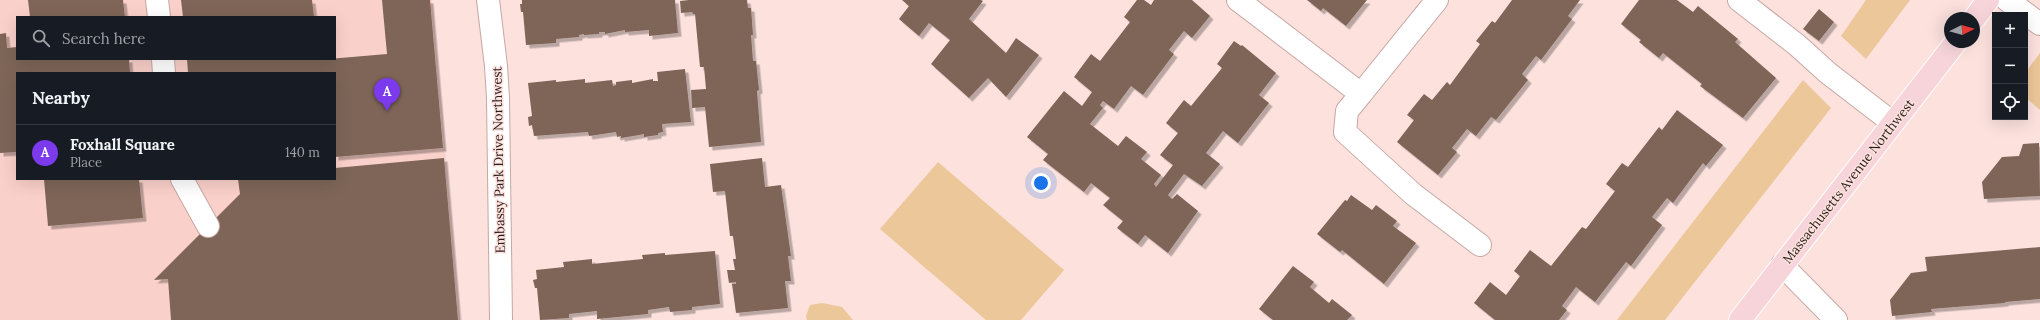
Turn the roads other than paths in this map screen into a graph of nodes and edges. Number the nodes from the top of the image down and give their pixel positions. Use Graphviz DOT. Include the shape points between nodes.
graph roads {
  1 [pos="157,0"];
  2 [pos="488,0"];
  3 [pos="1238,0"];
  4 [pos="1437,0"];
  5 [pos="1739,0"];
  6 [pos="1988,0"];
  7 [pos="2007,0"];
  8 [pos="1979,12"];
  9 [pos="159,16"];
  10 [pos="2040,24"];
  11 [pos="1951,48"];
  12 [pos="163,60"];
  13 [pos="164,72"];
  14 [pos="1361,94"];
  15 [pos="1893,123"];
  16 [pos="183,180"];
  17 [pos="208,226"];
  18 [pos="1480,245"];
  19 [pos="1782,265"];
  20 [pos="500,320"];
  21 [pos="1740,320"];
  22 [pos="1836,320"];
  1 -- 9 [label="street"];
  2 -- 20 [label="street, Embassy Park Drive Northwest" via="497,92"];
  3 -- 14 [label="street"];
  4 -- 14 [label="street"];
  5 -- 15 [label="street"];
  6 -- 8 [label="main road"];
  7 -- 10 [label="street"];
  11 -- 15 [label="main road, Massachusetts Avenue Northwest"];
  12 -- 13 [label="street"];
  14 -- 18 [label="street" via="1347,111 1345,132 1413,194"];
  15 -- 19 [label="main road, Massachusetts Avenue Northwest"];
  16 -- 17 [label="street"];
  19 -- 21 [label="main road, Massachusetts Avenue Northwest"];
  19 -- 22 [label="street"];
}
